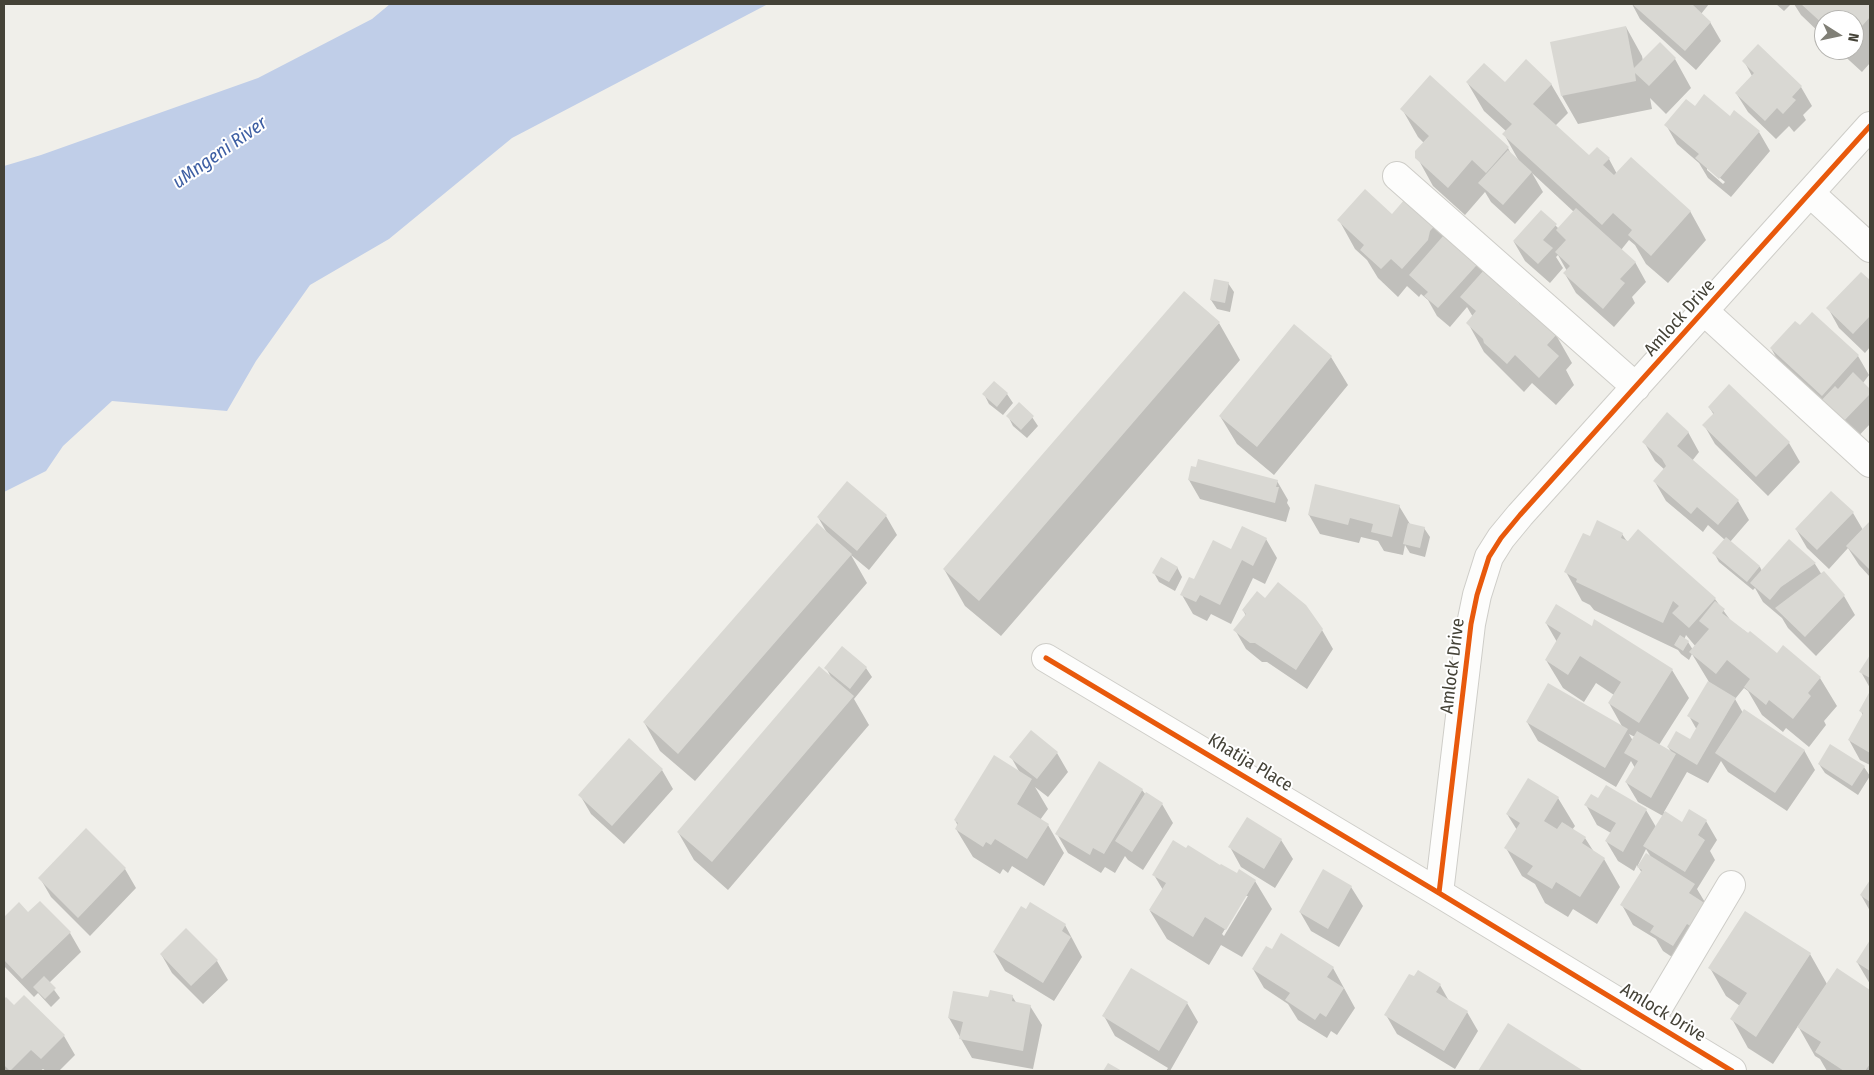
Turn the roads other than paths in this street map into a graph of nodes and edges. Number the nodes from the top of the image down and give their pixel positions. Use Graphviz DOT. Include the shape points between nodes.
graph roads {
  1 [pos="1870,126"];
  2 [pos="1397,176"];
  3 [pos="1810,193"];
  4 [pos="1870,248"];
  5 [pos="1704,311"];
  6 [pos="1636,387"];
  7 [pos="1870,463"];
  8 [pos="1046,658"];
  9 [pos="1731,885"];
  10 [pos="1440,893"];
  11 [pos="1650,1021"];
  12 [pos="1732,1071"];
  1 -- 3 [label="street, Amlock Drive"];
  2 -- 6 [label="street"];
  3 -- 4 [label="street"];
  3 -- 5 [label="street, Amlock Drive"];
  5 -- 6 [label="street, Amlock Drive"];
  5 -- 7 [label="street"];
  6 -- 10 [label="street, Amlock Drive" via="1520,515 1489,557 1476,595 1471,624"];
  8 -- 10 [label="street, Khatija Place"];
  9 -- 11 [label="street"];
  10 -- 11 [label="street, Amlock Drive"];
  11 -- 12 [label="street, Amlock Drive"];
}
